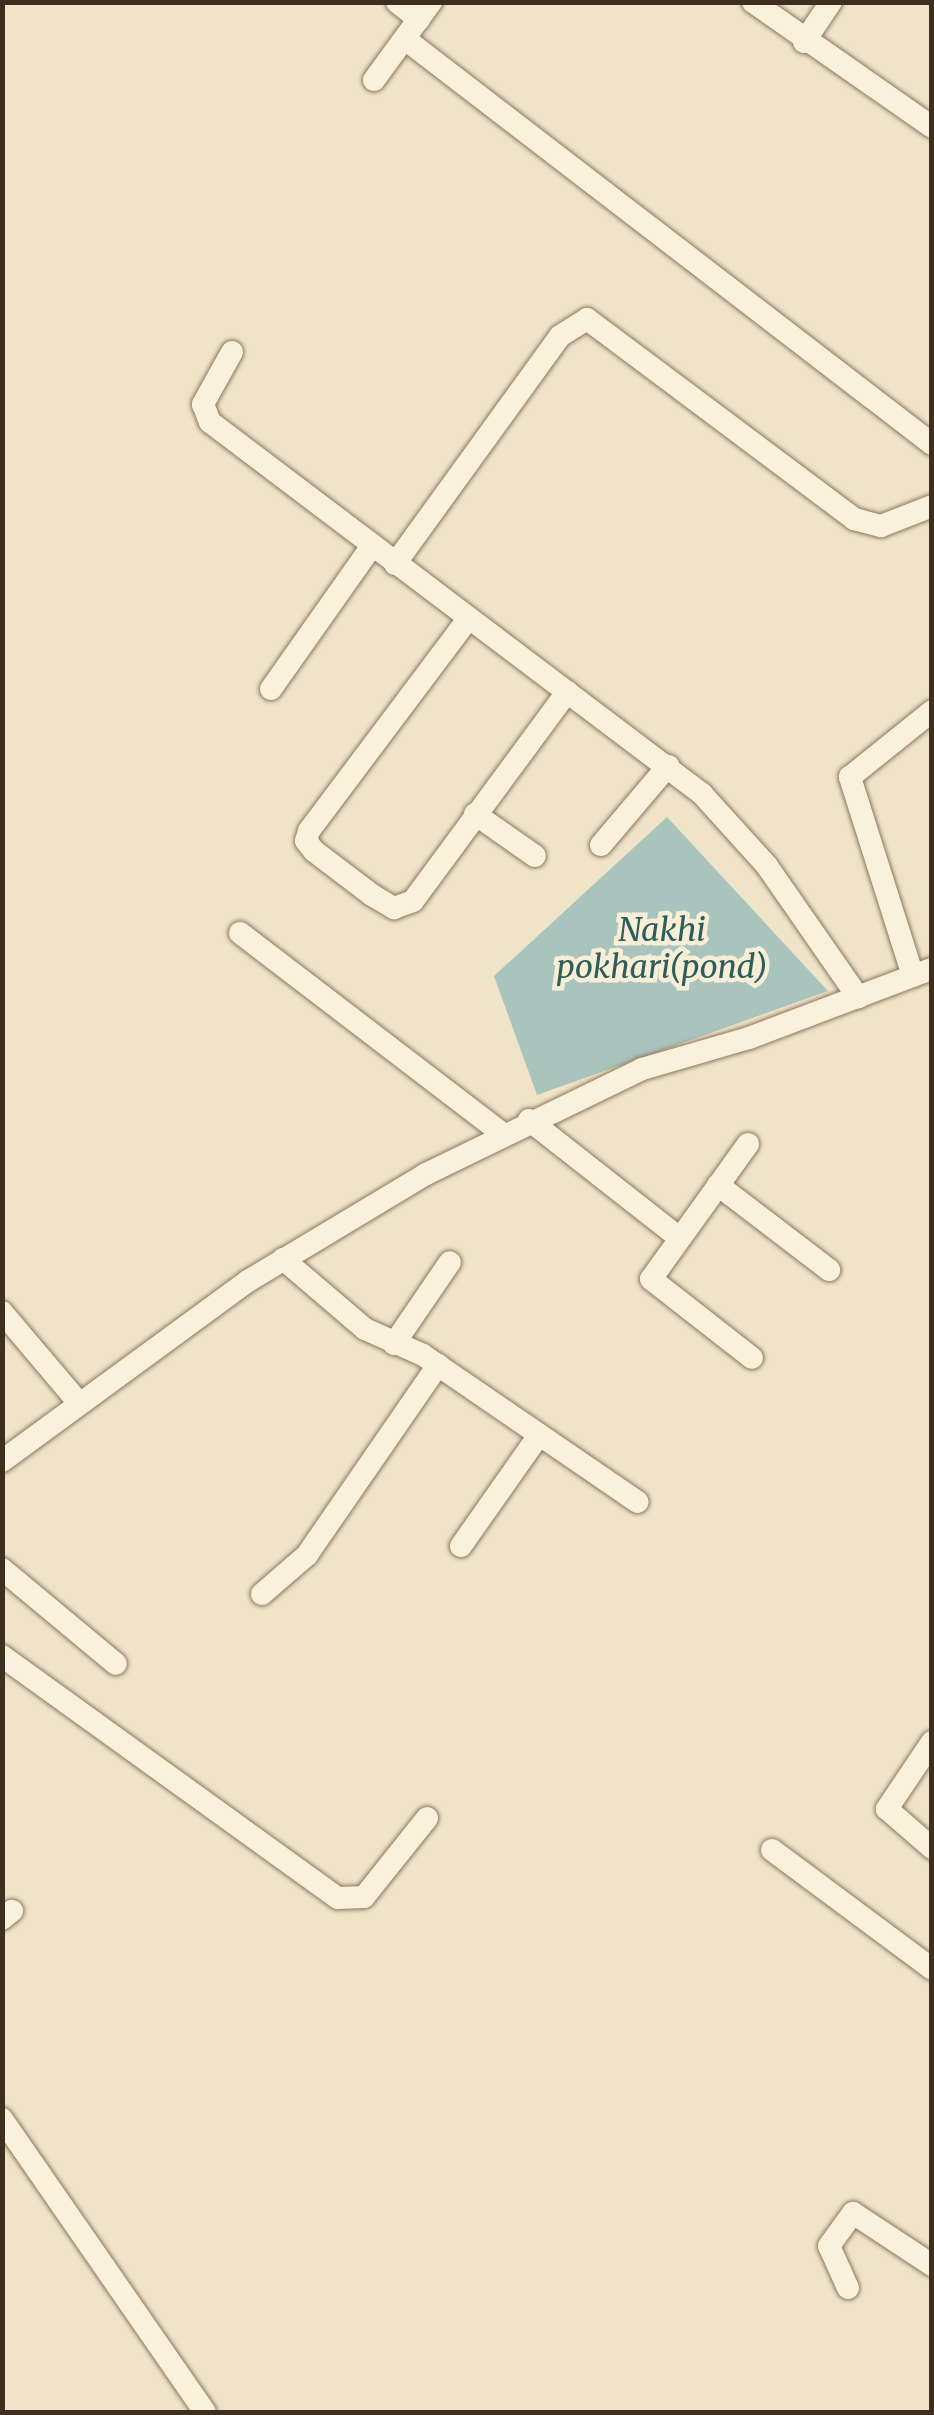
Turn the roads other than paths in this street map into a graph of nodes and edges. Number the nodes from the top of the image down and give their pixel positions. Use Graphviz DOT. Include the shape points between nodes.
graph roads {
  1 [pos="397,2"];
  2 [pos="753,2"];
  3 [pos="832,2"];
  4 [pos="425,10"];
  5 [pos="404,38"];
  6 [pos="804,42"];
  7 [pos="374,80"];
  8 [pos="931,126"];
  9 [pos="232,352"];
  10 [pos="932,444"];
  11 [pos="932,506"];
  12 [pos="370,546"];
  13 [pos="395,564"];
  14 [pos="468,619"];
  15 [pos="271,689"];
  16 [pos="568,692"];
  17 [pos="932,711"];
  18 [pos="668,766"];
  19 [pos="475,814"];
  20 [pos="601,845"];
  21 [pos="535,856"];
  22 [pos="240,932"];
  23 [pos="922,973"];
  24 [pos="858,997"];
  25 [pos="529,1120"];
  26 [pos="503,1134"];
  27 [pos="748,1144"];
  28 [pos="718,1185"];
  29 [pos="678,1237"];
  30 [pos="284,1259"];
  31 [pos="450,1262"];
  32 [pos="829,1270"];
  33 [pos="2,1312"];
  34 [pos="394,1344"];
  35 [pos="752,1358"];
  36 [pos="438,1365"];
  37 [pos="78,1403"];
  38 [pos="540,1435"];
  39 [pos="2,1462"];
  40 [pos="638,1502"];
  41 [pos="462,1546"];
  42 [pos="2,1570"];
  43 [pos="262,1594"];
  44 [pos="2,1656"];
  45 [pos="116,1664"];
  46 [pos="932,1742"];
  47 [pos="427,1818"];
  48 [pos="932,1848"];
  49 [pos="772,1850"];
  50 [pos="932,1970"];
  51 [pos="2,2119"];
  52 [pos="932,2264"];
  53 [pos="848,2288"];
  54 [pos="204,2412"];
  1 -- 4 [label="street"];
  2 -- 6 [label="street"];
  3 -- 6 [label="street"];
  4 -- 5 [label="street"];
  5 -- 7 [label="street"];
  5 -- 10 [label="street"];
  6 -- 8 [label="street"];
  9 -- 12 [label="street" via="203,404 210,422"];
  11 -- 13 [label="street" via="881,526 854,519 587,319 560,336"];
  12 -- 13 [label="street"];
  12 -- 15 [label="street"];
  13 -- 14 [label="street"];
  14 -- 16 [label="street"];
  14 -- 19 [label="street" via="306,841 372,896 406,907"];
  16 -- 18 [label="street"];
  16 -- 19 [label="street"];
  17 -- 23 [label="street" via="850,778"];
  18 -- 20 [label="street"];
  18 -- 24 [label="street" via="731,822"];
  19 -- 21 [label="street"];
  22 -- 26 [label="street"];
  23 -- 24 [label="street"];
  24 -- 25 [label="street" via="642,1069"];
  25 -- 26 [label="street"];
  25 -- 29 [label="street"];
  26 -- 30 [label="street"];
  27 -- 28 [label="street"];
  28 -- 29 [label="street"];
  28 -- 32 [label="street"];
  29 -- 35 [label="street" via="654,1270 654,1287"];
  30 -- 34 [label="street" via="365,1329"];
  30 -- 37 [label="street"];
  31 -- 34 [label="street"];
  33 -- 37 [label="street"];
  34 -- 36 [label="street"];
  36 -- 38 [label="street"];
  36 -- 43 [label="street" via="306,1555"];
  37 -- 39 [label="street"];
  38 -- 40 [label="street"];
  38 -- 41 [label="street"];
  42 -- 45 [label="street"];
  44 -- 47 [label="street" via="338,1898 364,1896"];
  46 -- 48 [label="street" via="887,1809"];
  49 -- 50 [label="street"];
  51 -- 54 [label="street"];
  52 -- 53 [label="street" via="853,2213 828,2246"];
}
